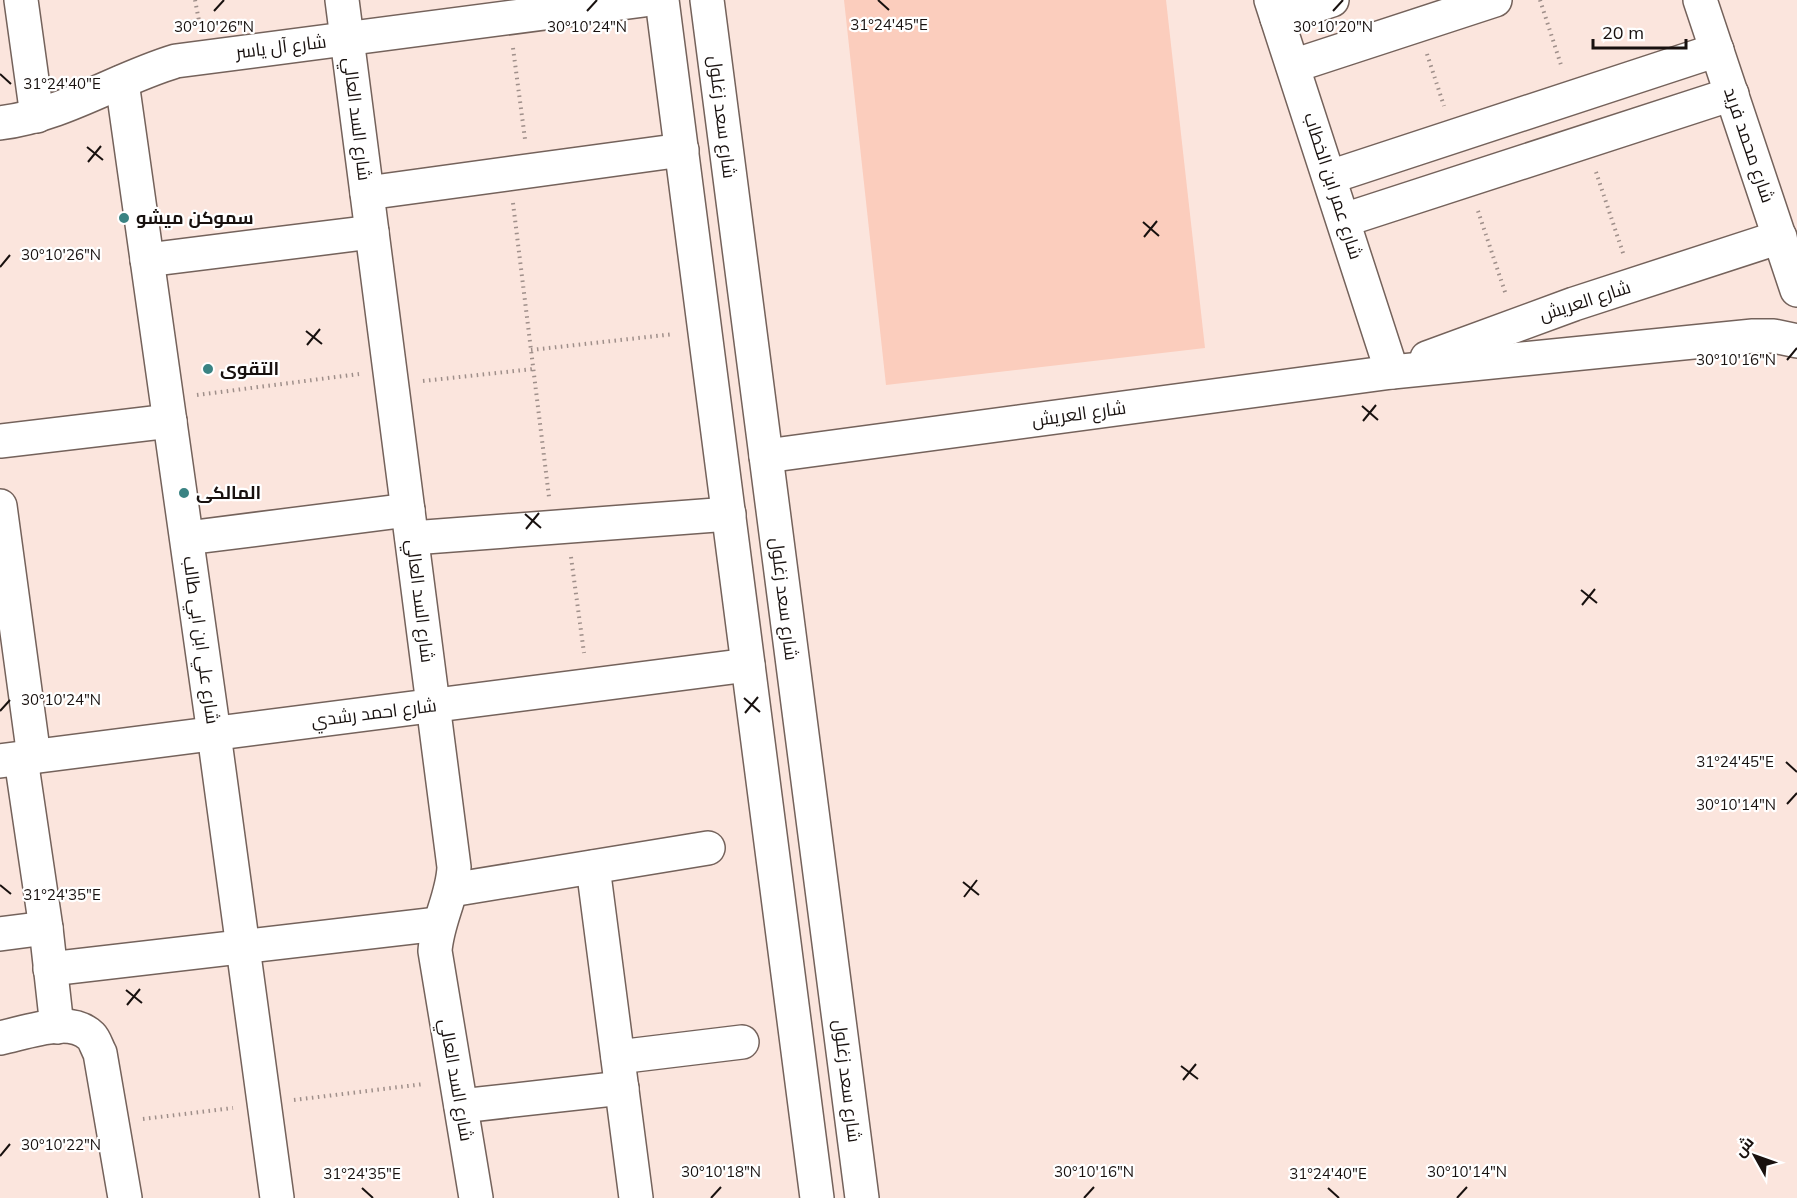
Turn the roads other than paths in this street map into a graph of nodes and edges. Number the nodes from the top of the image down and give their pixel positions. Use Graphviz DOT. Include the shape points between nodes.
graph roads {
  1 [pos="21,0"];
  2 [pos="342,0"];
  3 [pos="644,0"];
  4 [pos="662,0"];
  5 [pos="707,0"];
  6 [pos="1332,0"];
  7 [pos="1495,0"];
  8 [pos="1700,0"];
  9 [pos="1274,9"];
  10 [pos="347,38"];
  11 [pos="1717,50"];
  12 [pos="1293,66"];
  13 [pos="122,82"];
  14 [pos="1732,94"];
  15 [pos="37,116"];
  16 [pos="0,123"];
  17 [pos="682,150"];
  18 [pos="1330,177"];
  19 [pos="367,193"];
  20 [pos="1344,220"];
  21 [pos="372,232"];
  22 [pos="1780,237"];
  23 [pos="147,260"];
  24 [pos="1797,290"];
  25 [pos="1797,341"];
  26 [pos="1392,372"];
  27 [pos="169,410"];
  28 [pos="0,441"];
  29 [pos="766,456"];
  30 [pos="0,506"];
  31 [pos="729,514"];
  32 [pos="410,524"];
  33 [pos="187,538"];
  34 [pos="748,665"];
  35 [pos="433,705"];
  36 [pos="214,734"];
  37 [pos="18,759"];
  38 [pos="708,848"];
  39 [pos="593,867"];
  40 [pos="451,890"];
  41 [pos="438,924"];
  42 [pos="46,928"];
  43 [pos="0,934"];
  44 [pos="243,946"];
  45 [pos="50,969"];
  46 [pos="57,1027"];
  47 [pos="0,1038"];
  48 [pos="742,1042"];
  49 [pos="620,1072"];
  50 [pos="461,1107"];
  51 [pos="125,1198"];
  52 [pos="277,1198"];
  53 [pos="476,1198"];
  54 [pos="636,1198"];
  55 [pos="817,1198"];
  56 [pos="862,1198"];
  1 -- 15 [label="street"];
  2 -- 10 [label="street, شارع السد العالي"];
  3 -- 10 [label="street, شارع آل ياسر"];
  4 -- 17 [label="street"];
  5 -- 29 [label="street, شارع سعد زغلول"];
  6 -- 9 [label="street"];
  7 -- 12 [label="street"];
  8 -- 11 [label="street, شارع محمد فريد"];
  9 -- 12 [label="street, شارع عمر ابن الخطاب"];
  10 -- 13 [label="street, شارع آل ياسر" via="176,61"];
  10 -- 19 [label="street, شارع السد العالي"];
  11 -- 14 [label="street, شارع محمد فريد"];
  11 -- 18 [label="street"];
  12 -- 18 [label="street, شارع عمر ابن الخطاب"];
  13 -- 15 [label="street, شارع آل ياسر" via="81,102"];
  13 -- 23 [label="street, شارع علي ابن ابي طالب"];
  14 -- 20 [label="street"];
  14 -- 22 [label="street, شارع محمد فريد"];
  15 -- 16 [label="street, شارع آل ياسر"];
  17 -- 19 [label="street"];
  17 -- 31 [label="street"];
  18 -- 20 [label="street, شارع عمر ابن الخطاب"];
  19 -- 21 [label="street, شارع السد العالي"];
  20 -- 26 [label="street, شارع عمر ابن الخطاب"];
  21 -- 23 [label="street"];
  21 -- 32 [label="street, شارع السد العالي"];
  22 -- 24 [label="street, شارع محمد فريد"];
  22 -- 26 [label="street, شارع العريش" via="1515,324"];
  23 -- 27 [label="street, شارع علي ابن ابي طالب"];
  25 -- 26 [label="street, شارع العريش" via="1753,336"];
  26 -- 29 [label="street, شارع العريش"];
  27 -- 28 [label="street"];
  27 -- 33 [label="street, شارع علي ابن ابي طالب"];
  29 -- 56 [label="street, شارع سعد زغلول"];
  30 -- 37 [label="street"];
  31 -- 32 [label="street" via="559,527"];
  31 -- 34 [label="street"];
  32 -- 33 [label="street"];
  32 -- 35 [label="street, شارع السد العالي"];
  33 -- 36 [label="street, شارع علي ابن ابي طالب"];
  34 -- 35 [label="street, شارع احمد رشدي"];
  34 -- 55 [label="street"];
  35 -- 36 [label="street, شارع احمد رشدي"];
  35 -- 40 [label="street, شارع السد العالي" via="453,867"];
  36 -- 37 [label="street, شارع احمد رشدي"];
  36 -- 44 [label="street, شارع علي ابن ابي طالب"];
  37 -- 42 [label="street"];
  38 -- 39 [label="street"];
  39 -- 40 [label="street"];
  39 -- 49 [label="street"];
  40 -- 41 [label="street, شارع السد العالي"];
  41 -- 44 [label="street"];
  41 -- 50 [label="street, شارع السد العالي" via="435,951"];
  42 -- 43 [label="street"];
  42 -- 45 [label="street"];
  44 -- 45 [label="street"];
  44 -- 52 [label="street, شارع علي ابن ابي طالب"];
  45 -- 46 [label="street"];
  46 -- 47 [label="street"];
  46 -- 51 [label="street" via="75,1027 91,1036 100,1053"];
  48 -- 49 [label="street"];
  49 -- 50 [label="street"];
  49 -- 54 [label="street"];
  50 -- 53 [label="street, شارع السد العالي"];
}
